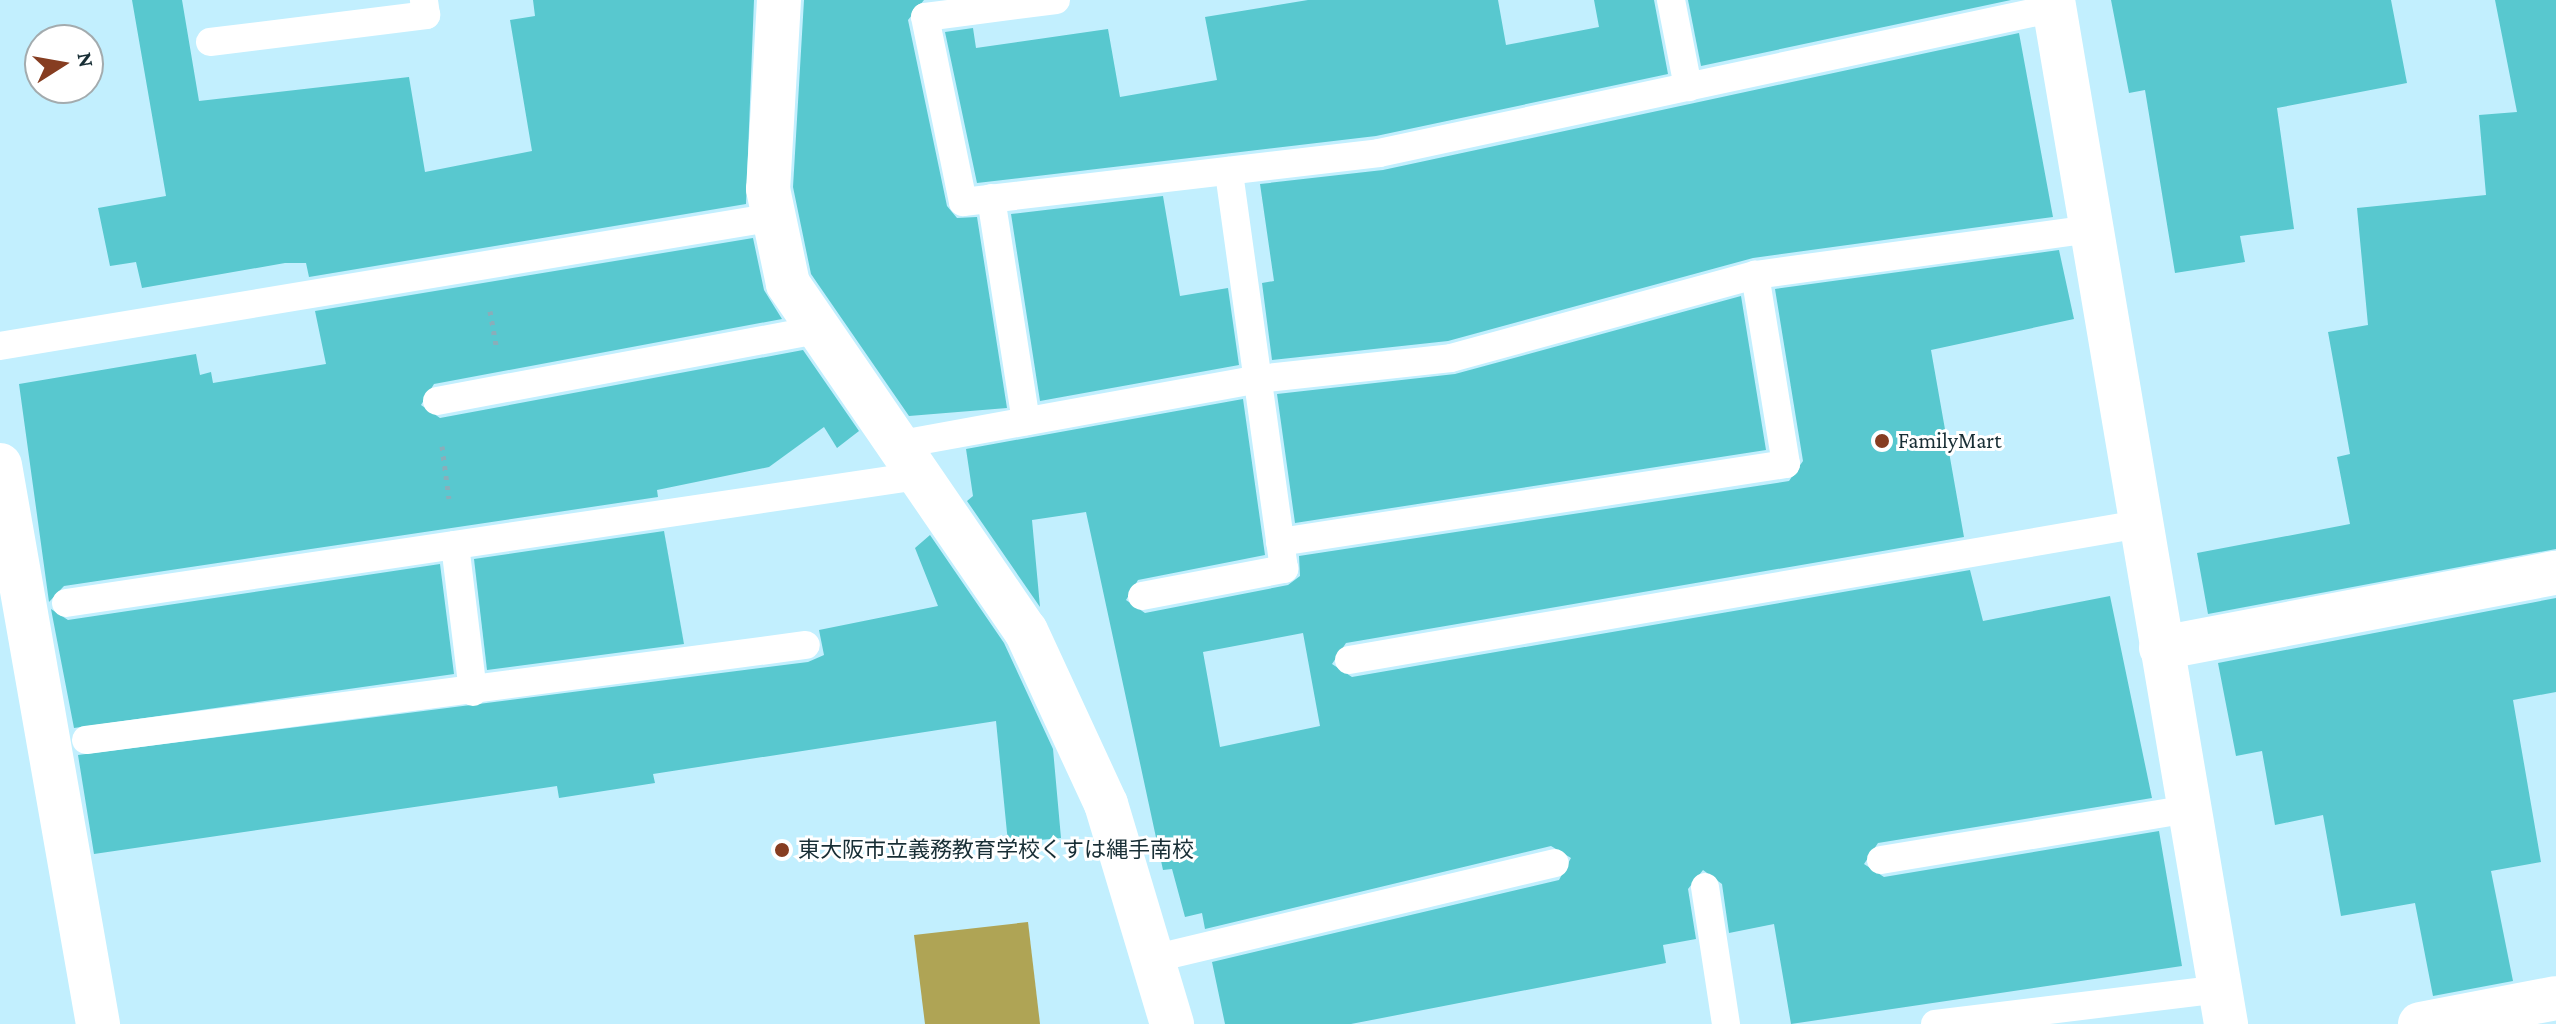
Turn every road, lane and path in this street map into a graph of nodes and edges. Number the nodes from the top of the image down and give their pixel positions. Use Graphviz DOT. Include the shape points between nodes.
graph roads {
  1 [pos="424,0"];
  2 [pos="779,0"];
  3 [pos="1056,0"];
  4 [pos="1671,0"];
  5 [pos="2054,4"];
  6 [pos="210,42"];
  7 [pos="1688,87"];
  8 [pos="1229,171"];
  9 [pos="991,198"];
  10 [pos="774,217"];
  11 [pos="2090,229"];
  12 [pos="482,265"];
  13 [pos="1755,275"];
  14 [pos="818,330"];
  15 [pos="0,346"];
  16 [pos="1258,379"];
  17 [pos="503,389"];
  18 [pos="437,401"];
  19 [pos="1026,421"];
  20 [pos="906,460"];
  21 [pos="0,465"];
  22 [pos="2140,524"];
  23 [pos="1280,542"];
  24 [pos="455,545"];
  25 [pos="2556,573"];
  26 [pos="1142,596"];
  27 [pos="66,603"];
  28 [pos="806,645"];
  29 [pos="2161,648"];
  30 [pos="1349,660"];
  31 [pos="473,692"];
  32 [pos="86,740"];
  33 [pos="2189,809"];
  34 [pos="1881,860"];
  35 [pos="1555,863"];
  36 [pos="1705,887"];
  37 [pos="1152,959"];
  38 [pos="2556,998"];
  39 [pos="2223,1007"];
  40 [pos="98,1024"];
  41 [pos="1172,1024"];
  42 [pos="1726,1024"];
  43 [pos="1935,1024"];
  44 [pos="2420,1024"];
  1 -- 6 [label="lane" via="426,15"];
  2 -- 10 [label="street" via="768,189"];
  3 -- 9 [label="lane" via="925,17 963,202"];
  4 -- 7 [label="lane"];
  5 -- 7 [label="lane"];
  5 -- 11 [label="street"];
  7 -- 8 [label="lane" via="1379,153"];
  8 -- 9 [label="lane"];
  8 -- 16 [label="lane"];
  9 -- 19 [label="lane"];
  10 -- 12 [label="lane"];
  10 -- 14 [label="street" via="788,284"];
  11 -- 13 [label="lane"];
  11 -- 22 [label="street"];
  12 -- 15 [label="lane"];
  12 -- 17 [label="path"];
  13 -- 16 [label="lane" via="1451,358"];
  13 -- 23 [label="lane" via="1786,464"];
  14 -- 17 [label="lane"];
  14 -- 20 [label="street"];
  16 -- 19 [label="lane"];
  16 -- 23 [label="lane"];
  17 -- 18 [label="lane"];
  18 -- 24 [label="path"];
  19 -- 20 [label="lane"];
  20 -- 24 [label="lane"];
  20 -- 37 [label="street" via="1026,631 1106,804"];
  21 -- 40 [label="street"];
  22 -- 29 [label="street"];
  22 -- 30 [label="lane"];
  23 -- 26 [label="lane" via="1284,569"];
  24 -- 27 [label="lane"];
  24 -- 31 [label="lane"];
  25 -- 29 [label="street"];
  28 -- 31 [label="lane"];
  29 -- 33 [label="street"];
  31 -- 32 [label="lane"];
  33 -- 34 [label="lane"];
  33 -- 39 [label="street"];
  35 -- 37 [label="lane"];
  36 -- 42 [label="lane"];
  37 -- 41 [label="street"];
  38 -- 44 [label="street"];
  39 -- 43 [label="lane"];
}
